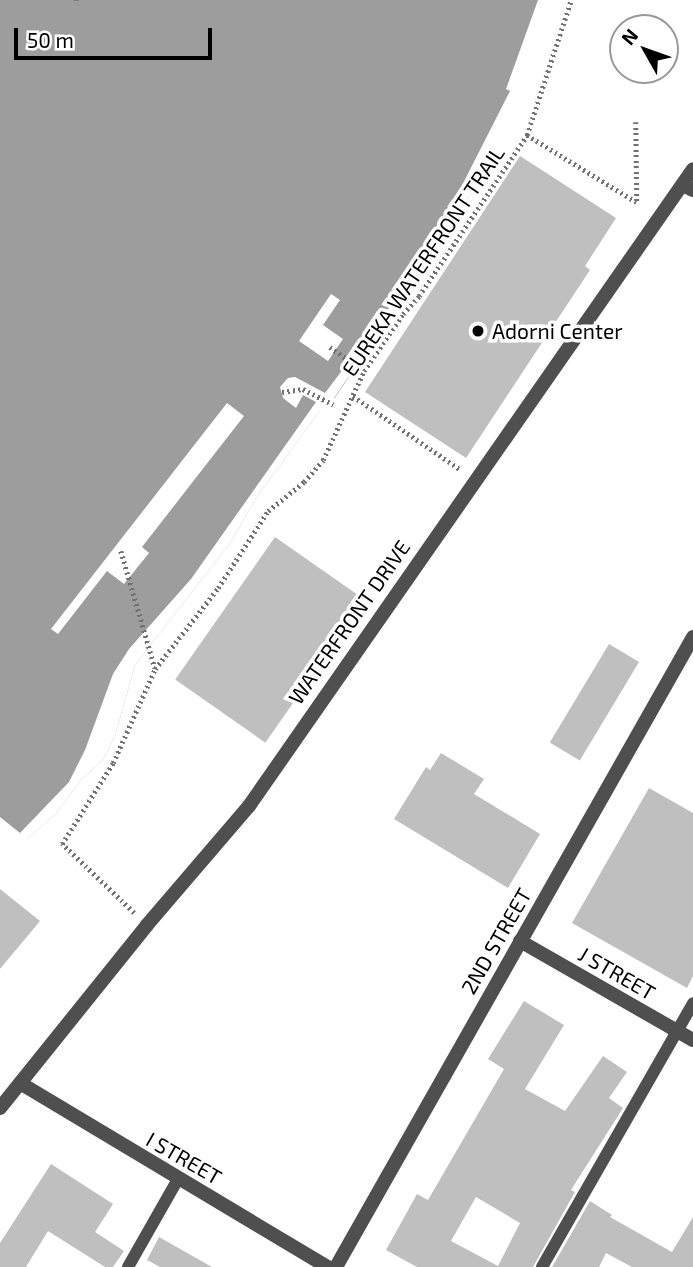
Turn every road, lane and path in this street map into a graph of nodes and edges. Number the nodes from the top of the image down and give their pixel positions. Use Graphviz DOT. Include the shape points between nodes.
graph roads {
  1 [pos="570,0"];
  2 [pos="636,122"];
  3 [pos="527,135"];
  4 [pos="693,169"];
  5 [pos="688,187"];
  6 [pos="330,347"];
  7 [pos="364,371"];
  8 [pos="282,392"];
  9 [pos="353,396"];
  10 [pos="333,404"];
  11 [pos="461,471"];
  12 [pos="121,551"];
  13 [pos="693,637"];
  14 [pos="155,669"];
  15 [pos="147,925"];
  16 [pos="520,941"];
  17 [pos="693,1003"];
  18 [pos="677,1031"];
  19 [pos="693,1040"];
  20 [pos="20,1083"];
  21 [pos="0,1108"];
  22 [pos="178,1179"];
  23 [pos="128,1267"];
  24 [pos="327,1267"];
  25 [pos="336,1267"];
  26 [pos="542,1267"];
  1 -- 3 [label="path, EUREKA WATERFRONT TRAIL"];
  2 -- 3 [label="path" via="638,203"];
  3 -- 7 [label="path, EUREKA WATERFRONT TRAIL"];
  4 -- 5 [label="street, WATERFRONT DRIVE"];
  5 -- 15 [label="street, WATERFRONT DRIVE" via="249,806"];
  6 -- 7 [label="path"];
  7 -- 9 [label="path, EUREKA WATERFRONT TRAIL"];
  8 -- 10 [label="path" via="303,389"];
  9 -- 11 [label="path"];
  9 -- 14 [label="path, EUREKA WATERFRONT TRAIL" via="323,460 268,511 218,588"];
  12 -- 14 [label="path"];
  13 -- 16 [label="street, 2ND STREET"];
  14 -- 15 [label="path, EUREKA WATERFRONT TRAIL" via="113,763 62,844"];
  15 -- 20 [label="street, WATERFRONT DRIVE"];
  16 -- 18 [label="street, J STREET"];
  16 -- 25 [label="street, 2ND STREET"];
  17 -- 18 [label="lane"];
  18 -- 19 [label="street, J STREET"];
  18 -- 26 [label="lane"];
  20 -- 21 [label="street, WATERFRONT DRIVE"];
  20 -- 22 [label="street, I STREET"];
  22 -- 23 [label="lane"];
  22 -- 24 [label="street, I STREET"];
}
